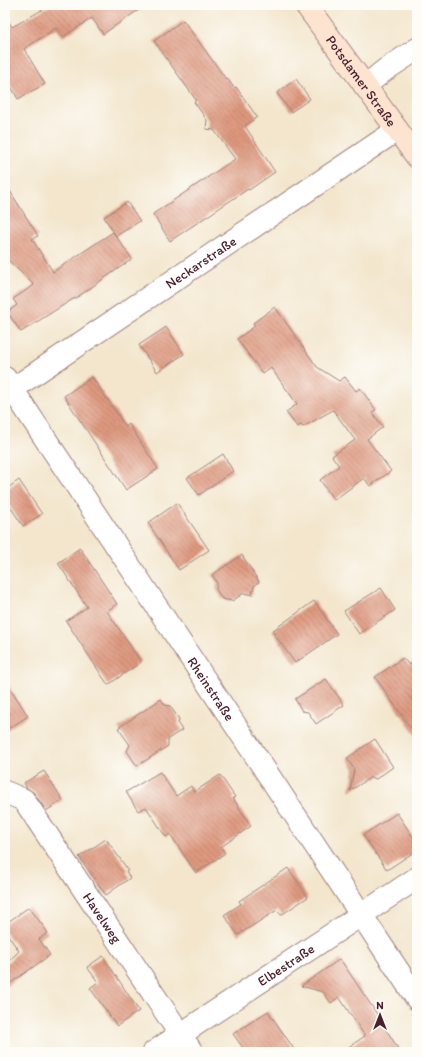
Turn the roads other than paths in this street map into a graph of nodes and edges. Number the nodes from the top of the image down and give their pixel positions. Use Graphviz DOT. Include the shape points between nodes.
graph roads {
  1 [pos="306,5"];
  2 [pos="417,49"];
  3 [pos="365,86"];
  4 [pos="397,130"];
  5 [pos="417,158"];
  6 [pos="7,387"];
  7 [pos="5,792"];
  8 [pos="417,878"];
  9 [pos="362,915"];
  10 [pos="417,999"];
  11 [pos="180,1034"];
  12 [pos="154,1052"];
  13 [pos="192,1052"];
  1 -- 3 [label="main road, Potsdamer Straße"];
  2 -- 3 [label="street"];
  3 -- 4 [label="main road, Potsdamer Straße"];
  4 -- 5 [label="main road, Potsdamer Straße"];
  4 -- 6 [label="street, Neckarstraße"];
  6 -- 9 [label="street, Rheinstraße"];
  7 -- 11 [label="street, Havelweg" via="24,800"];
  8 -- 9 [label="street, Elbestraße"];
  9 -- 10 [label="street, Rheinstraße"];
  9 -- 11 [label="street, Elbestraße"];
  11 -- 12 [label="street, Elbestraße"];
  11 -- 13 [label="street, Havelweg"];
}
